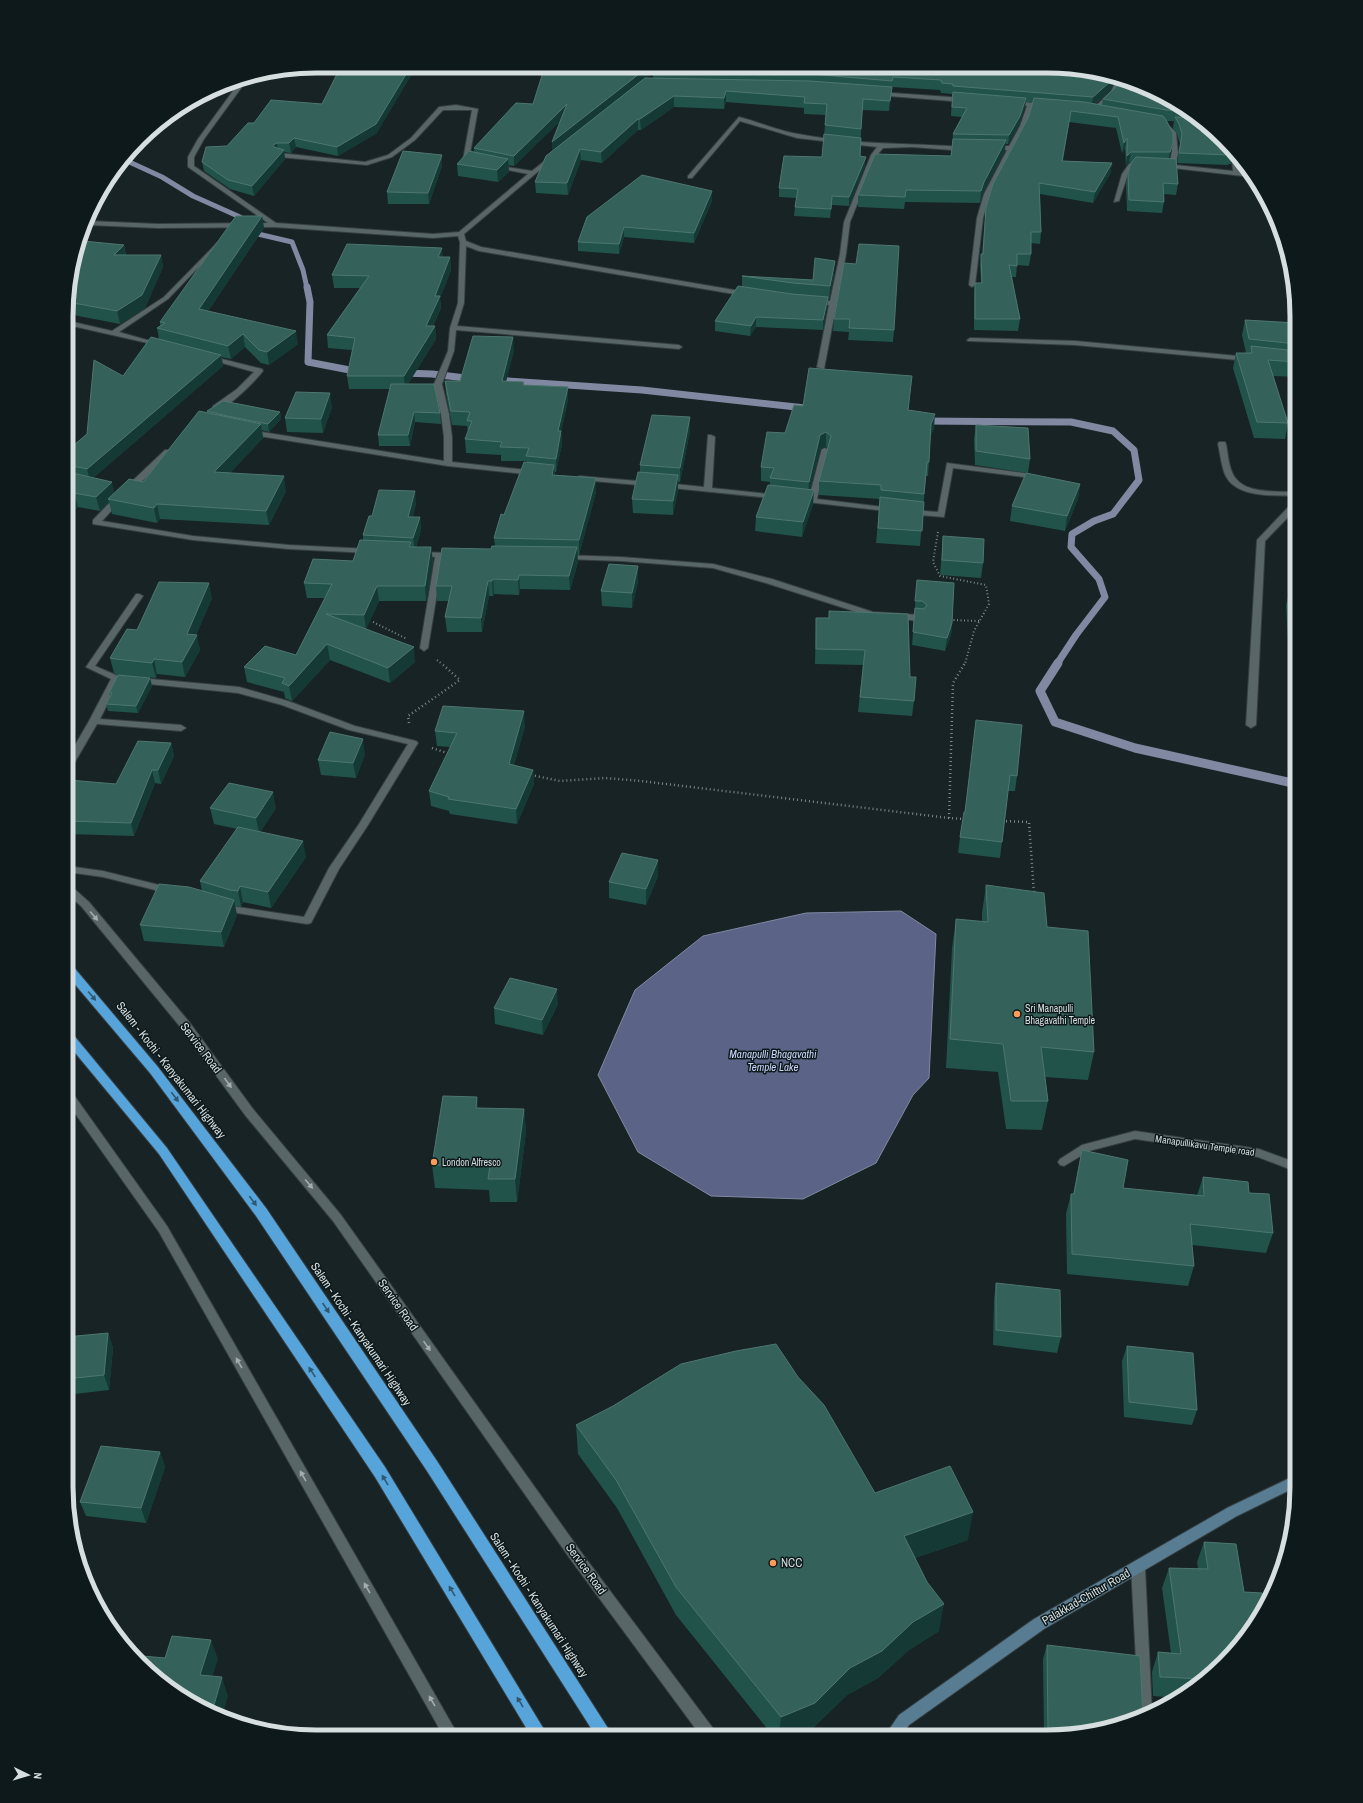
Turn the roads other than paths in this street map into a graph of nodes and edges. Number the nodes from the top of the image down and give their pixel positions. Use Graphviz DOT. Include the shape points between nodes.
graph roads {
  1 [pos="1117,83"];
  2 [pos="240,85"];
  3 [pos="868,93"];
  4 [pos="970,100"];
  5 [pos="1007,103"];
  6 [pos="1030,105"];
  7 [pos="1053,107"];
  8 [pos="1100,112"];
  9 [pos="1157,122"];
  10 [pos="1164,124"];
  11 [pos="1171,124"];
  12 [pos="881,146"];
  13 [pos="988,148"];
  14 [pos="1010,148"];
  15 [pos="973,149"];
  16 [pos="559,151"];
  17 [pos="279,155"];
  18 [pos="1234,161"];
  19 [pos="481,163"];
  20 [pos="488,164"];
  21 [pos="1149,166"];
  22 [pos="1156,166"];
  23 [pos="1171,166"];
  24 [pos="533,173"];
  25 [pos="1236,174"];
  26 [pos="1245,175"];
  27 [pos="690,177"];
  28 [pos="1116,201"];
  29 [pos="92,223"];
  30 [pos="274,225"];
  31 [pos="461,234"];
  32 [pos="221,241"];
  33 [pos="464,242"];
  34 [pos="972,285"];
  35 [pos="756,295"];
  36 [pos="805,301"];
  37 [pos="833,303"];
  38 [pos="73,324"];
  39 [pos="453,328"];
  40 [pos="113,333"];
  41 [pos="970,340"];
  42 [pos="166,347"];
  43 [pos="678,347"];
  44 [pos="204,357"];
  45 [pos="1257,359"];
  46 [pos="821,367"];
  47 [pos="211,412"];
  48 [pos="243,431"];
  49 [pos="711,437"];
  50 [pos="1222,444"];
  51 [pos="174,446"];
  52 [pos="826,450"];
  53 [pos="448,464"];
  54 [pos="539,474"];
  55 [pos="1024,475"];
  56 [pos="577,478"];
  57 [pos="708,488"];
  58 [pos="111,492"];
  59 [pos="123,494"];
  60 [pos="1290,494"];
  61 [pos="812,501"];
  62 [pos="1290,510"];
  63 [pos="375,552"];
  64 [pos="411,553"];
  65 [pos="439,555"];
  66 [pos="463,555"];
  67 [pos="556,556"];
  68 [pos="139,596"];
  69 [pos="920,618"];
  70 [pos="424,648"];
  71 [pos="116,678"];
  72 [pos="94,721"];
  73 [pos="1250,725"];
  74 [pos="181,728"];
  75 [pos="73,757"];
  76 [pos="73,870"];
  77 [pos="73,893"];
  78 [pos="179,893"];
  79 [pos="217,905"];
  80 [pos="73,974"];
  81 [pos="73,1042"];
  82 [pos="73,1102"];
  83 [pos="1064,1162"];
  84 [pos="1290,1165"];
  85 [pos="1290,1484"];
  86 [pos="1138,1567"];
  87 [pos="1145,1709"];
  88 [pos="448,1730"];
  89 [pos="536,1730"];
  90 [pos="602,1730"];
  91 [pos="706,1730"];
  92 [pos="896,1730"];
  1 -- 8 [label="street" via="1114,93 1090,111"];
  2 -- 30 [label="street" via="201,139 191,157 192,167"];
  3 -- 4 [label="street"];
  5 -- 6 [label="street"];
  6 -- 7 [label="street"];
  6 -- 14 [label="street" via="1023,126"];
  9 -- 10 [label="street"];
  10 -- 11 [label="street"];
  10 -- 23 [label="street" via="1173,132 1176,151"];
  12 -- 15 [label="street" via="912,145"];
  12 -- 27 [label="street" via="797,136 739,119"];
  12 -- 37 [label="street" via="874,155 847,222"];
  13 -- 14 [label="street"];
  14 -- 34 [label="street" via="987,194 980,218"];
  16 -- 24 [label="street"];
  17 -- 19 [label="street" via="365,164 390,156 413,139 441,108 456,107 475,109 466,160"];
  18 -- 25 [label="street"];
  20 -- 24 [label="street"];
  21 -- 28 [label="street" via="1131,165 1125,174"];
  22 -- 23 [label="street"];
  23 -- 25 [label="street"];
  24 -- 31 [label="street"];
  25 -- 26 [label="street"];
  29 -- 30 [label="street" via="230,229"];
  30 -- 31 [label="street" via="433,236"];
  31 -- 33 [label="street"];
  32 -- 40 [label="street" via="166,298"];
  33 -- 35 [label="street" via="479,249"];
  33 -- 39 [label="street" via="461,303"];
  36 -- 37 [label="street"];
  37 -- 46 [label="street"];
  38 -- 40 [label="street"];
  39 -- 43 [label="street"];
  39 -- 53 [label="street" via="451,351 438,384 447,429"];
  40 -- 42 [label="street"];
  41 -- 45 [label="street" via="1010,339 1103,344"];
  44 -- 47 [label="street" via="259,371 240,391"];
  48 -- 53 [label="street"];
  49 -- 57 [label="street"];
  50 -- 60 [label="street" via="1228,473 1239,487 1259,492"];
  51 -- 59 [label="street"];
  52 -- 61 [label="street"];
  53 -- 54 [label="street"];
  55 -- 61 [label="street" via="950,465 941,515"];
  56 -- 57 [label="street"];
  57 -- 61 [label="street"];
  58 -- 59 [label="street"];
  59 -- 63 [label="street" via="96,522 192,538 289,548"];
  62 -- 73 [label="street" via="1261,540"];
  64 -- 65 [label="street"];
  65 -- 66 [label="street"];
  65 -- 70 [label="street"];
  67 -- 69 [label="street" via="712,566 769,581 872,614"];
  68 -- 71 [label="street" via="90,667"];
  71 -- 72 [label="street"];
  71 -- 79 [label="street" via="239,690 285,703 352,728 413,743 334,868 307,921 232,910"];
  72 -- 74 [label="street"];
  72 -- 75 [label="street"];
  76 -- 78 [label="street" via="103,874"];
  77 -- 91 [label="street, Service Road, one-way" via="85,904 186,1026 249,1112 337,1218 576,1556"];
  80 -- 90 [label="highway, Salem - Kochi - Kanyakumari Highway, one-way" via="154,1070 261,1212 436,1473"];
  89 -- 81 [label="highway, one-way" via="380,1472 163,1151"];
  88 -- 82 [label="street, one-way" via="163,1229"];
  83 -- 84 [label="street, Manapullikavu Temple road" via="1086,1148 1134,1135 1259,1152"];
  85 -- 86 [label="main road, Palakkad-Chittur Road" via="1232,1512"];
  86 -- 87 [label="street"];
  86 -- 92 [label="main road, Palakkad-Chittur Road" via="1039,1624 904,1720"];
}
